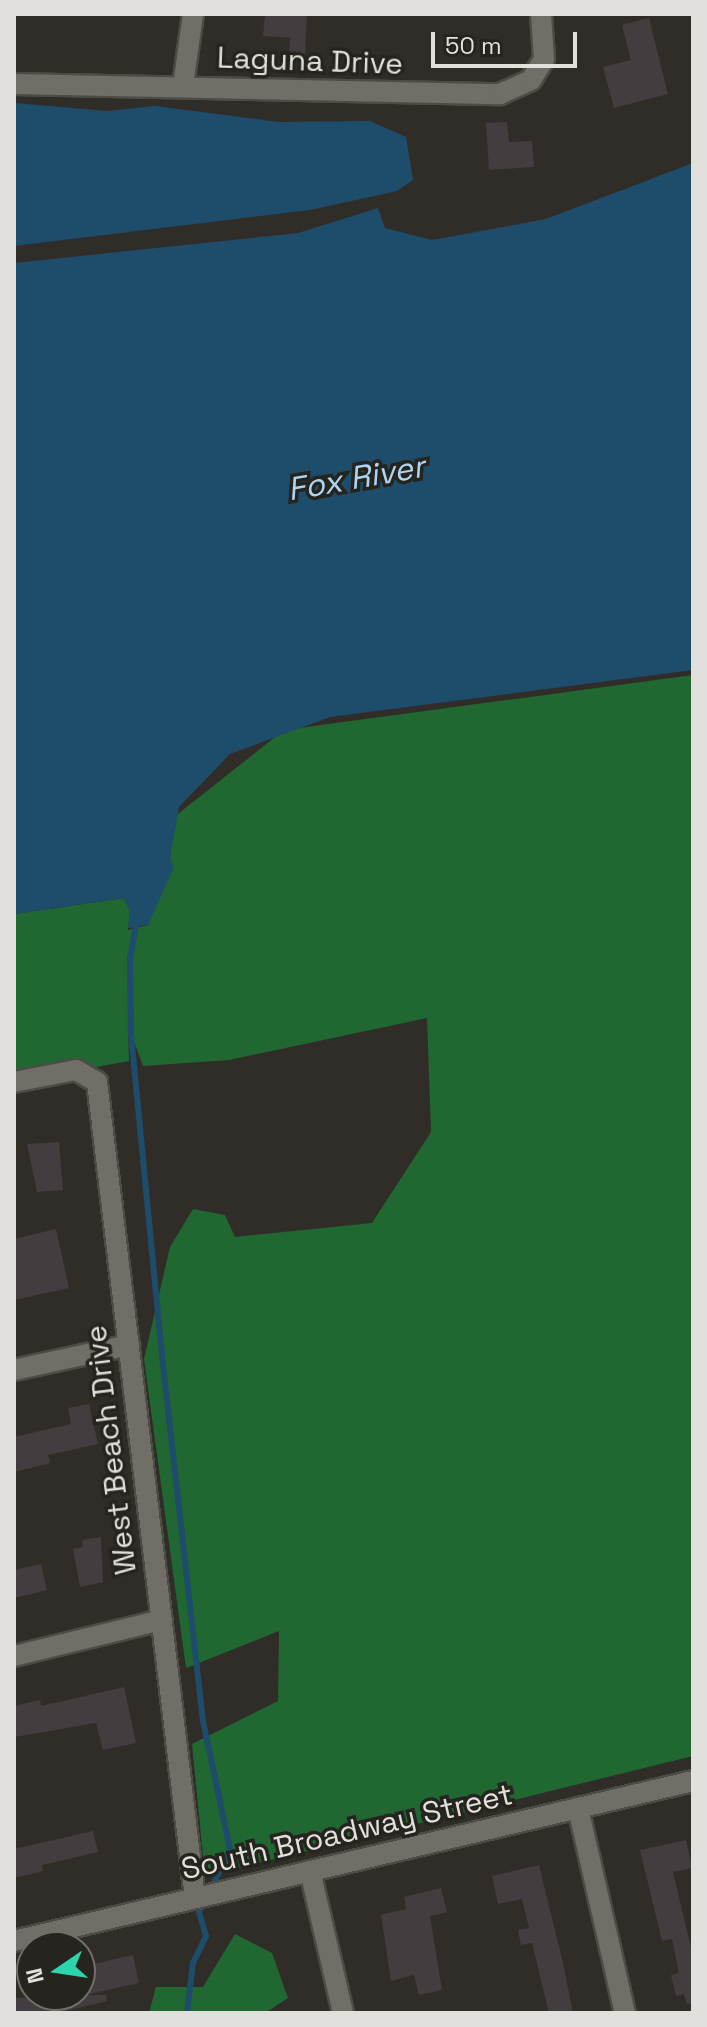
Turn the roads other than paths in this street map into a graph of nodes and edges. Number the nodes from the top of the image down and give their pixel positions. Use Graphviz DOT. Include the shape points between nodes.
graph roads {
  1 [pos="193,14"];
  2 [pos="541,14"];
  3 [pos="14,84"];
  4 [pos="183,86"];
  5 [pos="14,1082"];
  6 [pos="129,1345"];
  7 [pos="14,1370"];
  8 [pos="162,1620"];
  9 [pos="14,1656"];
  10 [pos="693,1781"];
  11 [pos="578,1808"];
  12 [pos="310,1871"];
  13 [pos="195,1898"];
  14 [pos="14,1941"];
  15 [pos="343,2013"];
  16 [pos="625,2013"];
  1 -- 4 [label="street"];
  2 -- 4 [label="street, Laguna Drive" via="544,59 531,80 500,94 463,98"];
  3 -- 4 [label="street, Laguna Drive"];
  5 -- 6 [label="street, West Beach Drive" via="76,1070 97,1082"];
  6 -- 7 [label="street"];
  6 -- 8 [label="street, West Beach Drive"];
  8 -- 9 [label="street"];
  8 -- 13 [label="street, West Beach Drive"];
  10 -- 11 [label="street, South Broadway Street"];
  11 -- 12 [label="street, South Broadway Street"];
  11 -- 16 [label="street"];
  12 -- 13 [label="street, South Broadway Street"];
  12 -- 15 [label="street"];
  13 -- 14 [label="street, South Broadway Street"];
}
